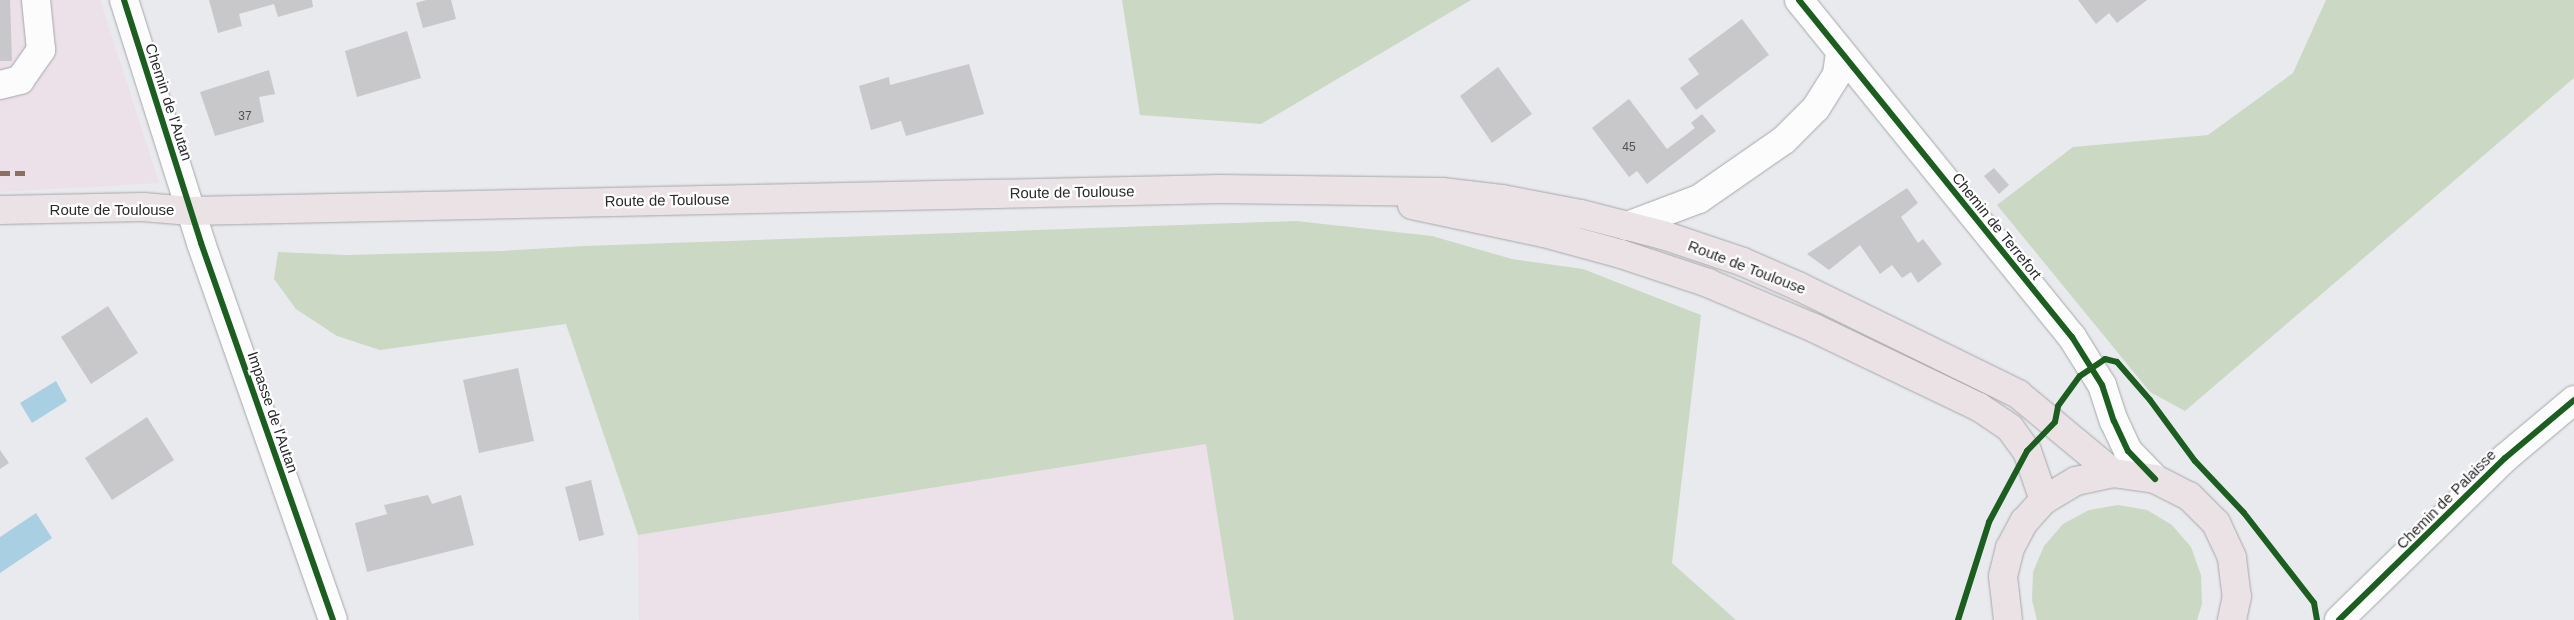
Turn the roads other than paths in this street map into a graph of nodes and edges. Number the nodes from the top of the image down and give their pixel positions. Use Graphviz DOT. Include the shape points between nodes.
graph roads {
  1 [pos="36,0"];
  2 [pos="124,0"];
  3 [pos="1799,0"];
  4 [pos="1840,52"];
  5 [pos="0,85"];
  6 [pos="1334,190"];
  7 [pos="0,210"];
  8 [pos="191,211"];
  9 [pos="1627,226"];
  10 [pos="2574,400"];
  11 [pos="2113,473"];
  12 [pos="2155,479"];
  13 [pos="2044,500"];
  14 [pos="2003,576"];
  15 [pos="2237,612"];
  16 [pos="333,620"];
  17 [pos="1992,620"];
  18 [pos="2008,620"];
  19 [pos="2339,620"];
  1 -- 5 [label="street" via="41,50 20,80"];
  2 -- 8 [label="street, Chemin de l'Autan"];
  3 -- 4 [label="street, Chemin de Terrefort"];
  4 -- 9 [label="street" via="1837,74 1816,108 1784,140 1699,199"];
  4 -- 12 [label="street, Chemin de Terrefort" via="2072,337 2102,385 2128,451"];
  6 -- 8 [label="main road, Route de Toulouse" via="1211,189"];
  6 -- 9 [label="main road, Route de Toulouse" via="1442,192 1502,199"];
  6 -- 13 [label="main road, Route de Toulouse" via="1544,233 1622,254 1708,283 1814,328 1979,408 2010,428 2026,452"];
  7 -- 8 [label="main road, Route de Toulouse" via="143,208"];
  8 -- 16 [label="street, Impasse de l'Autan"];
  9 -- 11 [label="main road, Route de Toulouse" via="1743,262 1957,361 2018,394"];
  10 -- 19 [label="street, Chemin de Palaisse" via="2506,458"];
  11 -- 12 [label="main road"];
  11 -- 13 [label="main road" via="2076,481"];
  12 -- 15 [label="main road" via="2189,496 2216,523 2232,558"];
  13 -- 14 [label="main road" via="2024,522 2010,548"];
  14 -- 17 [label="main road"];
  14 -- 18 [label="main road"];
}
